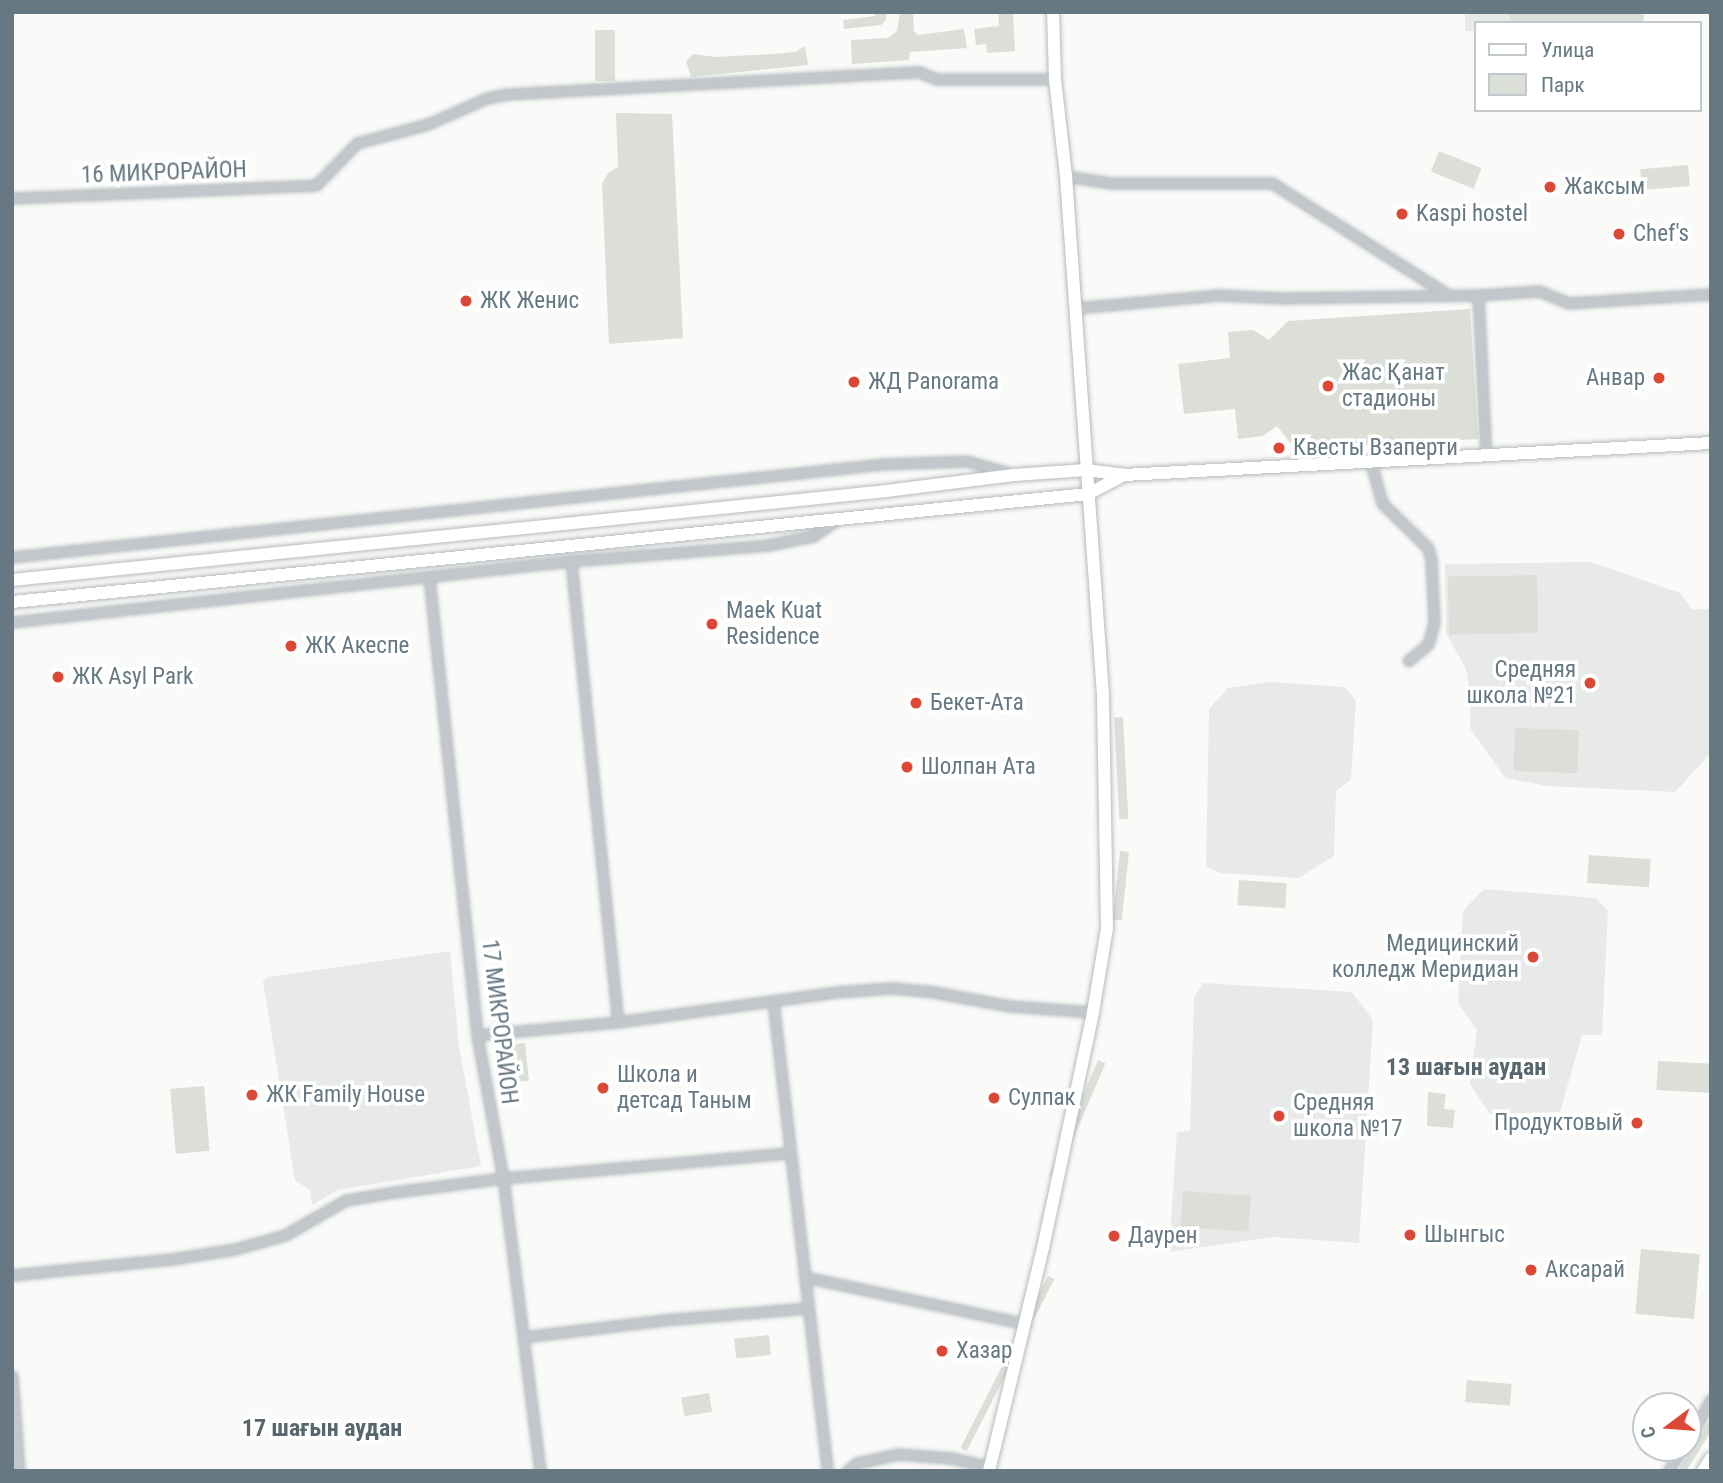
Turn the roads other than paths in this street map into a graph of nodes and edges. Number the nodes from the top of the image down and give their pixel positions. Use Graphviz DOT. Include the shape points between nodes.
graph roads {
  1 [pos="1053,12"];
  2 [pos="1055,79"];
  3 [pos="1066,176"];
  4 [pos="12,198"];
  5 [pos="1711,294"];
  6 [pos="1448,295"];
  7 [pos="1478,295"];
  8 [pos="1076,308"];
  9 [pos="1711,443"];
  10 [pos="1486,456"];
  11 [pos="1371,463"];
  12 [pos="1086,470"];
  13 [pos="1014,475"];
  14 [pos="1125,475"];
  15 [pos="1088,494"];
  16 [pos="840,517"];
  17 [pos="355,545"];
  18 [pos="12,557"];
  19 [pos="571,561"];
  20 [pos="358,567"];
  21 [pos="429,577"];
  22 [pos="12,580"];
  23 [pos="12,602"];
  24 [pos="12,622"];
  25 [pos="1408,661"];
  26 [pos="773,1001"];
  27 [pos="1093,1012"];
  28 [pos="618,1022"];
  29 [pos="477,1035"];
  30 [pos="790,1153"];
  31 [pos="503,1178"];
  32 [pos="12,1275"];
  33 [pos="805,1277"];
  34 [pos="807,1308"];
  35 [pos="1026,1324"];
  36 [pos="523,1337"];
  37 [pos="12,1376"];
  38 [pos="1711,1399"];
  39 [pos="1702,1415"];
  40 [pos="1711,1458"];
  41 [pos="990,1469"];
  42 [pos="19,1471"];
  43 [pos="540,1471"];
  44 [pos="827,1471"];
  45 [pos="847,1471"];
  46 [pos="1703,1471"];
  1 -- 2 [label="main road"];
  2 -- 3 [label="main road"];
  2 -- 4 [label="street, 16 МИКРОРАЙОН" via="936,79 919,72 508,94 487,98 428,124 357,143 316,185"];
  3 -- 6 [label="street" via="1110,183 1272,183"];
  3 -- 8 [label="main road"];
  5 -- 7 [label="street" via="1567,303 1539,291"];
  6 -- 7 [label="street"];
  6 -- 8 [label="street" via="1218,295"];
  7 -- 10 [label="street"];
  8 -- 12 [label="main road"];
  9 -- 10 [label="main road"];
  10 -- 11 [label="main road"];
  11 -- 14 [label="main road"];
  11 -- 25 [label="street" via="1382,503 1428,548 1431,560 1434,622 1428,644"];
  12 -- 13 [label="main road"];
  12 -- 14 [label="main road"];
  12 -- 15 [label="main road"];
  13 -- 17 [label="main road"];
  13 -- 18 [label="street" via="967,461 883,464"];
  14 -- 15 [label="main road"];
  15 -- 16 [label="main road"];
  15 -- 27 [label="main road" via="1107,807 1107,928"];
  16 -- 19 [label="street" via="813,536 768,545"];
  16 -- 20 [label="main road"];
  17 -- 20 [label="main road"];
  17 -- 22 [label="main road"];
  19 -- 21 [label="street"];
  19 -- 28 [label="street"];
  20 -- 23 [label="main road"];
  21 -- 24 [label="street"];
  21 -- 29 [label="street, 17 МИКРОРАЙОН"];
  26 -- 27 [label="street" via="891,988 1010,1006"];
  26 -- 28 [label="street"];
  26 -- 30 [label="street"];
  27 -- 35 [label="main road"];
  28 -- 29 [label="street"];
  29 -- 31 [label="street, 17 МИКРОРАЙОН"];
  30 -- 31 [label="street"];
  30 -- 33 [label="street"];
  31 -- 32 [label="street" via="346,1200 285,1235 235,1250"];
  31 -- 36 [label="street, 17 МИКРОРАЙОН"];
  33 -- 34 [label="street"];
  33 -- 35 [label="street"];
  34 -- 36 [label="street"];
  34 -- 44 [label="street"];
  35 -- 41 [label="main road"];
  36 -- 43 [label="street, 17 МИКРОРАЙОН"];
  37 -- 42 [label="street"];
  38 -- 39 [label="street"];
  40 -- 46 [label="main road"];
  41 -- 45 [label="street" via="951,1458 898,1454 857,1463"];
}
